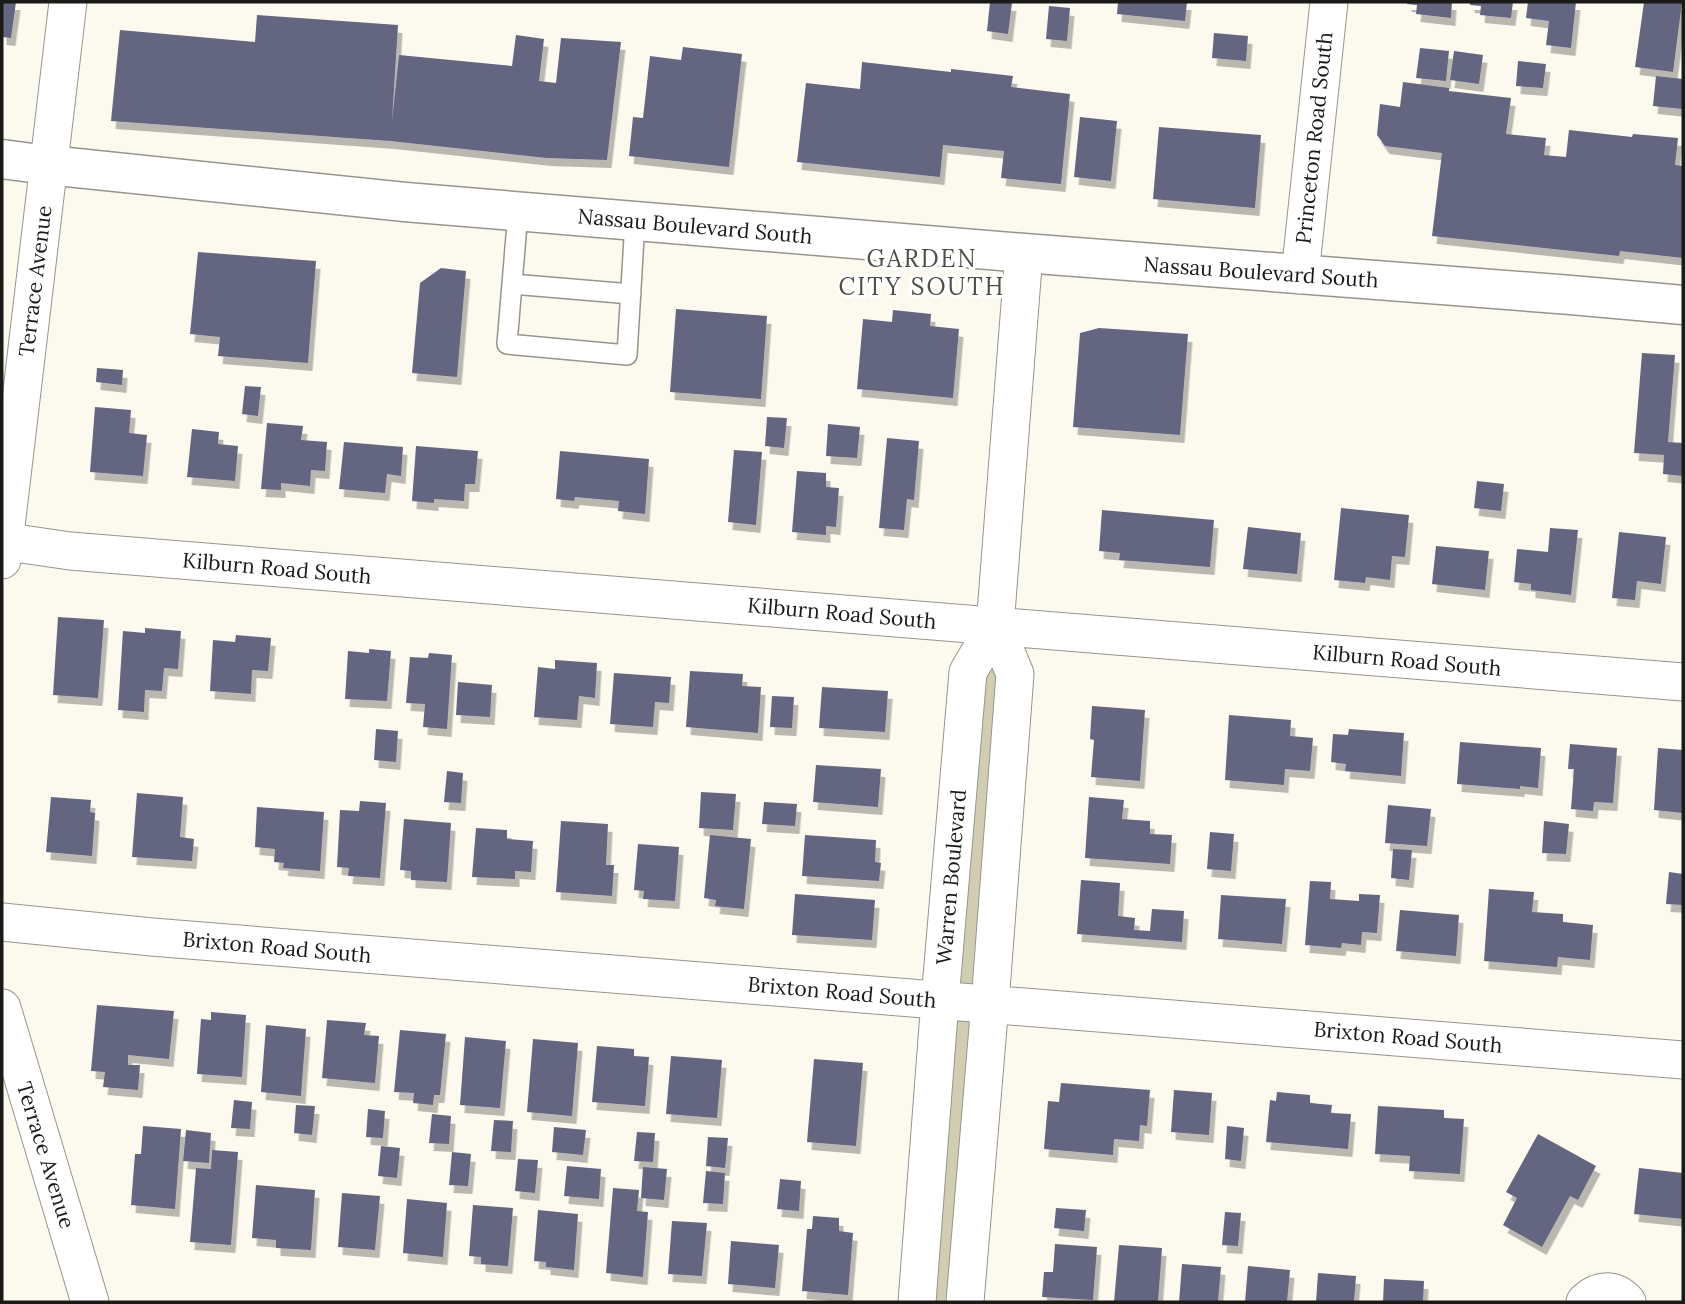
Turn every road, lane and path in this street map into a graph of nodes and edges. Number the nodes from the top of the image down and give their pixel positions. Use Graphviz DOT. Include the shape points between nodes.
graph roads {
  1 [pos="68,2"];
  2 [pos="1329,2"];
  3 [pos="2,159"];
  4 [pos="48,165"];
  5 [pos="518,212"];
  6 [pos="635,222"];
  7 [pos="1024,254"];
  8 [pos="1300,275"];
  9 [pos="512,284"];
  10 [pos="631,294"];
  11 [pos="1683,305"];
  12 [pos="2,547"];
  13 [pos="995,626"];
  14 [pos="1683,682"];
  15 [pos="2,922"];
  16 [pos="940,1000"];
  17 [pos="990,1003"];
  18 [pos="2,1008"];
  19 [pos="1683,1060"];
  20 [pos="90,1302"];
  21 [pos="917,1302"];
  22 [pos="965,1302"];
  23 [pos="1585,1302"];
  24 [pos="1628,1302"];
  1 -- 4 [label="street, Terrace Avenue"];
  2 -- 8 [label="street, Princeton Road South"];
  3 -- 4 [label="main road, Nassau Boulevard South"];
  4 -- 5 [label="main road, Nassau Boulevard South"];
  4 -- 12 [label="street, Terrace Avenue"];
  5 -- 6 [label="main road, Nassau Boulevard South"];
  5 -- 9 [label="lane"];
  6 -- 7 [label="main road, Nassau Boulevard South"];
  6 -- 10 [label="lane"];
  7 -- 8 [label="main road, Nassau Boulevard South"];
  7 -- 13 [label="street, Warren Boulevard"];
  8 -- 11 [label="main road, Nassau Boulevard South"];
  9 -- 10 [label="lane"];
  9 -- 10 [label="lane" via="507,344 626,355"];
  12 -- 13 [label="street, Kilburn Road South"];
  13 -- 14 [label="street, Kilburn Road South"];
  13 -- 16 [label="street, Warren Boulevard" via="968,672"];
  13 -- 17 [label="street, Warren Boulevard" via="1015,674"];
  15 -- 16 [label="street, Brixton Road South"];
  16 -- 17 [label="street, Brixton Road South"];
  16 -- 21 [label="street, Warren Boulevard"];
  17 -- 19 [label="street, Brixton Road South"];
  17 -- 22 [label="street, Warren Boulevard"];
  18 -- 20 [label="street, Terrace Avenue"];
  23 -- 24 [label="street" via="1607,1291"];
}
